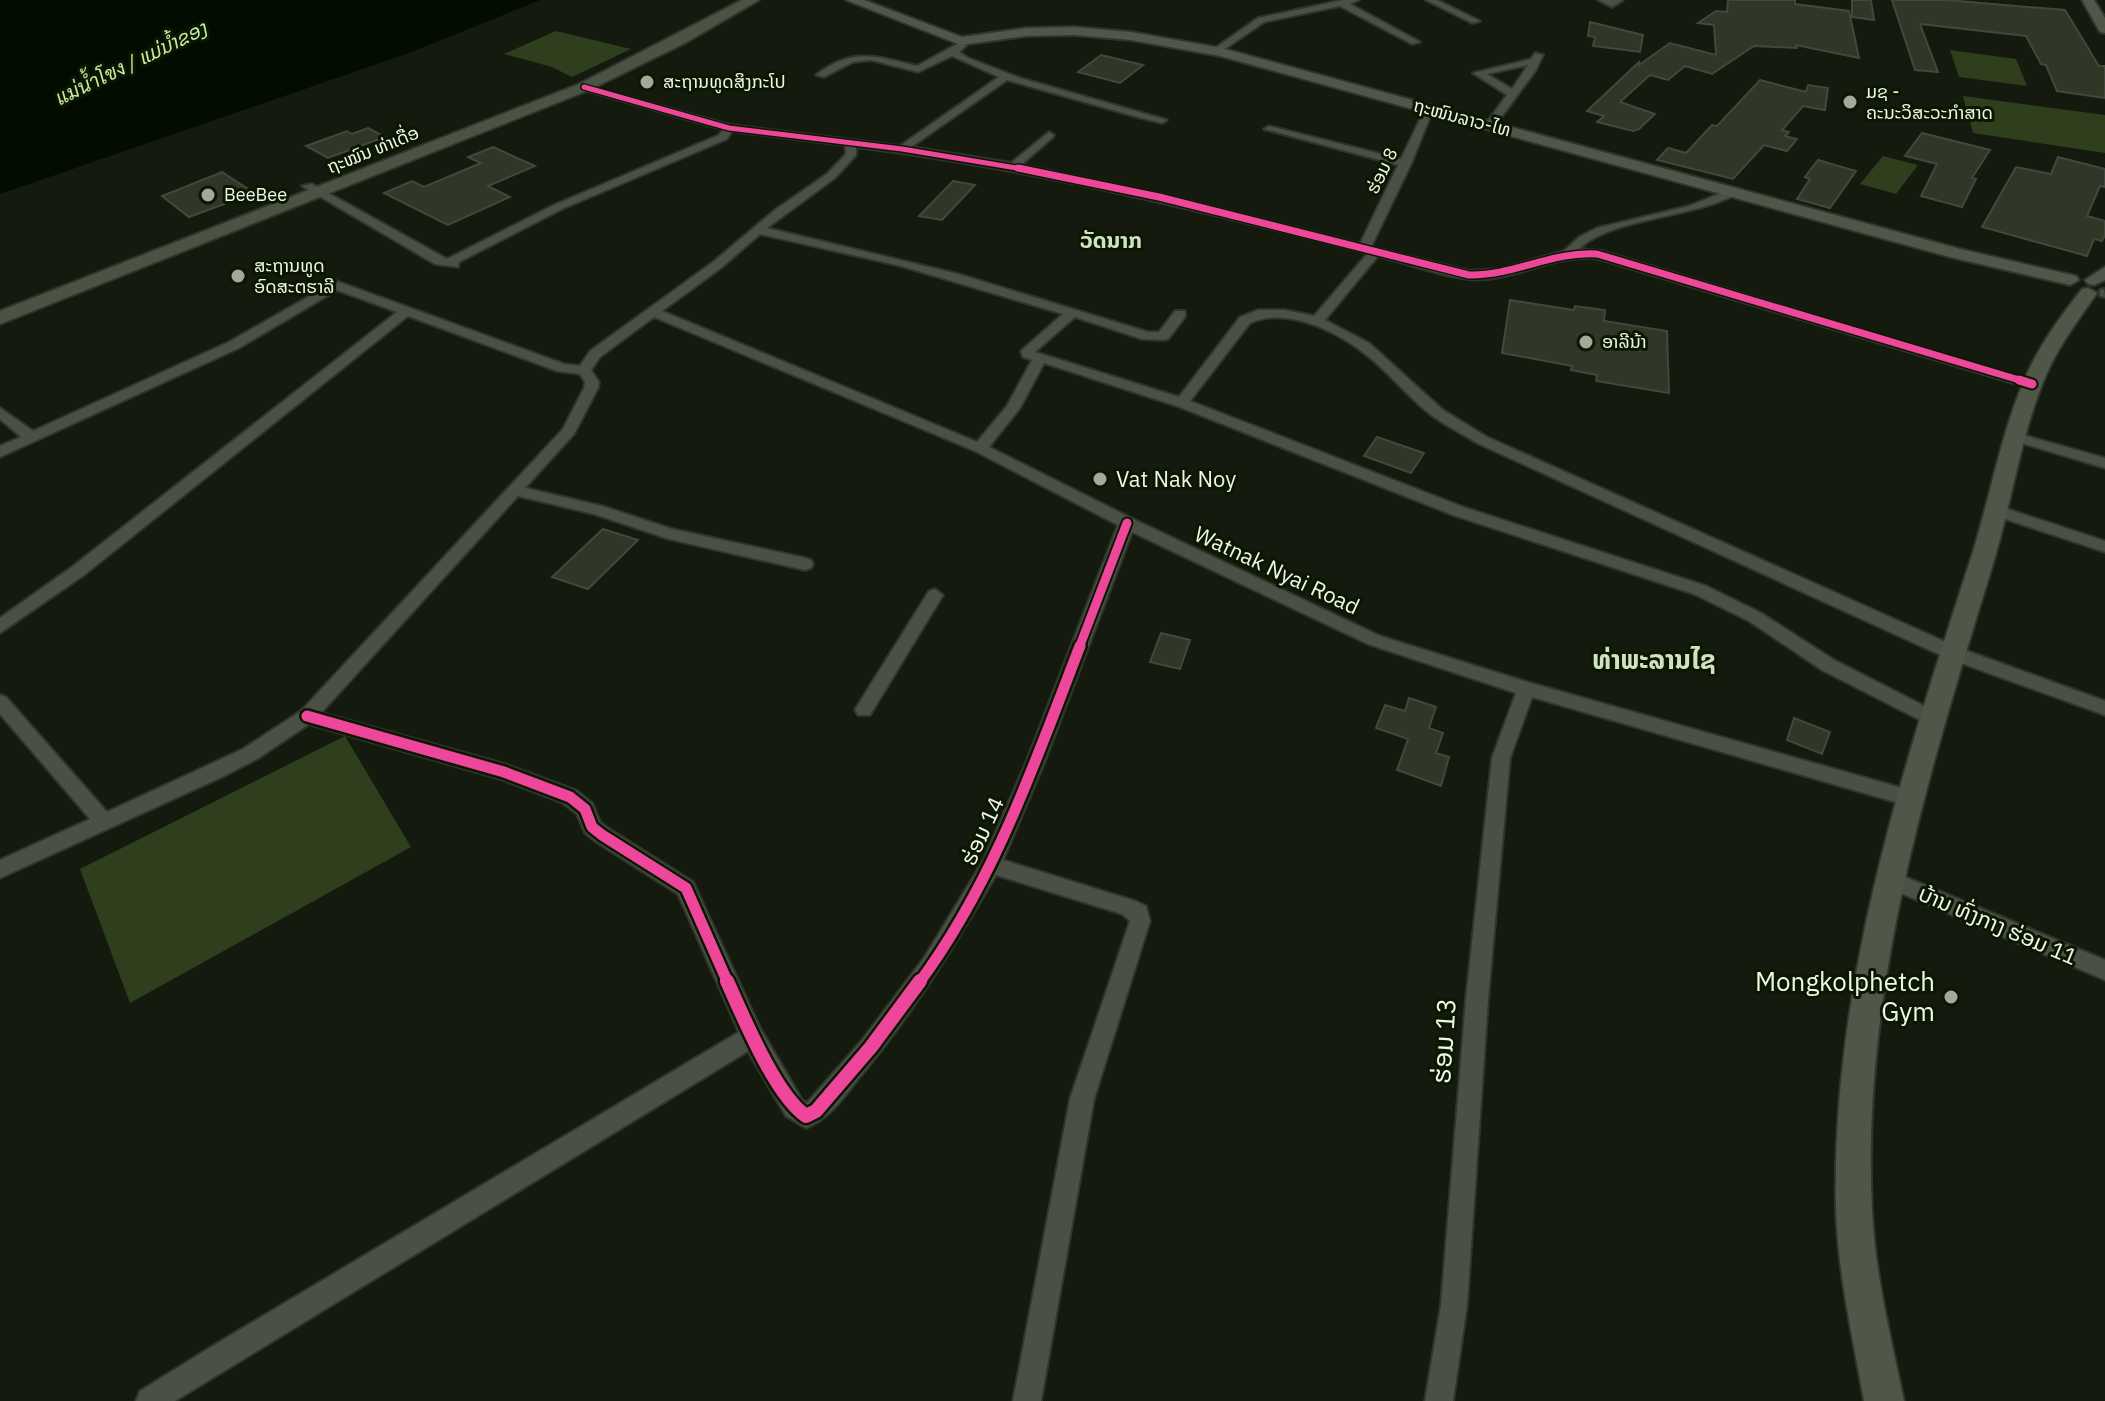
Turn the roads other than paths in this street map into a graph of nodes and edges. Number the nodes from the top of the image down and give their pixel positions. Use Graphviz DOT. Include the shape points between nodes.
graph roads {
  1 [pos="733,0"];
  2 [pos="752,0"];
  3 [pos="852,0"];
  4 [pos="1355,0"];
  5 [pos="1430,0"];
  6 [pos="1602,0"];
  7 [pos="1619,0"];
  8 [pos="2090,1"];
  9 [pos="1342,3"];
  10 [pos="1475,21"];
  11 [pos="2105,29"];
  12 [pos="966,41"];
  13 [pos="1415,42"];
  14 [pos="1216,51"];
  15 [pos="953,52"];
  16 [pos="821,75"];
  17 [pos="1007,76"];
  18 [pos="578,85"];
  19 [pos="1513,94"];
  20 [pos="1430,109"];
  21 [pos="1162,120"];
  22 [pos="1490,125"];
  23 [pos="729,128"];
  24 [pos="1269,129"];
  25 [pos="1049,135"];
  26 [pos="850,142"];
  27 [pos="902,149"];
  28 [pos="1406,164"];
  29 [pos="1013,167"];
  30 [pos="314,189"];
  31 [pos="1733,192"];
  32 [pos="758,230"];
  33 [pos="1370,249"];
  34 [pos="1569,252"];
  35 [pos="2097,286"];
  36 [pos="0,307"];
  37 [pos="408,310"];
  38 [pos="653,312"];
  39 [pos="1073,312"];
  40 [pos="1180,314"];
  41 [pos="0,318"];
  42 [pos="1317,321"];
  43 [pos="1039,360"];
  44 [pos="584,370"];
  45 [pos="2032,384"];
  46 [pos="1182,403"];
  47 [pos="0,412"];
  48 [pos="31,437"];
  49 [pos="2016,437"];
  50 [pos="980,448"];
  51 [pos="0,452"];
  52 [pos="2105,463"];
  53 [pos="512,490"];
  54 [pos="1998,511"];
  55 [pos="1127,523"];
  56 [pos="2105,547"];
  57 [pos="805,564"];
  58 [pos="935,595"];
  59 [pos="0,627"];
  60 [pos="1953,653"];
  61 [pos="1526,689"];
  62 [pos="0,702"];
  63 [pos="2105,708"];
  64 [pos="864,710"];
  65 [pos="307,716"];
  66 [pos="1932,718"];
  67 [pos="1909,798"];
  68 [pos="105,823"];
  69 [pos="991,865"];
  70 [pos="0,869"];
  71 [pos="1891,880"];
  72 [pos="2105,970"];
  73 [pos="752,1036"];
  74 [pos="150,1401"];
  75 [pos="1027,1401"];
  76 [pos="1439,1401"];
  77 [pos="1884,1401"];
  1 -- 18 [label="main road, ຖະໝົນ ທ່າເດື່ອ"];
  2 -- 18 [label="main road, ຖະໝົນ ທ່າເດື່ອ" via="680,40"];
  3 -- 12 [label="street, ຖະໜົນລາວ-ໄທ"];
  4 -- 9 [label="street"];
  5 -- 10 [label="street"];
  6 -- 7 [label="street"];
  8 -- 11 [label="street"];
  9 -- 13 [label="street"];
  9 -- 14 [label="street" via="1261,20"];
  12 -- 14 [label="street, ຖະໜົນລາວ-ໄທ" via="1074,31"];
  12 -- 15 [label="street"];
  14 -- 20 [label="street, ຖະໜົນລາວ-ໄທ"];
  15 -- 16 [label="street" via="918,69 876,57 851,59"];
  15 -- 17 [label="street" via="960,60"];
  17 -- 21 [label="street"];
  17 -- 27 [label="street"];
  18 -- 23 [label="street"];
  18 -- 30 [label="main road, ຖະໝົນ ທ່າເດື່ອ"];
  19 -- 19 [label="street" via="1537,58 1478,73"];
  19 -- 22 [label="street"];
  20 -- 22 [label="street, ຖະໜົນລາວ-ໄທ"];
  20 -- 28 [label="street, ຮ່ອມ 8"];
  22 -- 31 [label="street, ຖະໜົນລາວ-ໄທ"];
  23 -- 26 [label="street"];
  23 -- 30 [label="street" via="723,137 558,207 452,263 439,261"];
  24 -- 28 [label="street"];
  25 -- 29 [label="street"];
  26 -- 27 [label="street"];
  26 -- 32 [label="street" via="848,160"];
  27 -- 29 [label="street"];
  28 -- 33 [label="street, ຮ່ອມ 8"];
  29 -- 33 [label="street"];
  30 -- 36 [label="main road, ຖະໝົນ ທ່າເດື່ອ"];
  30 -- 41 [label="main road, ຖະໝົນ ທ່າເດື່ອ"];
  31 -- 34 [label="street" via="1689,212 1596,231"];
  31 -- 35 [label="street, ຖະໜົນລາວ-ໄທ"];
  32 -- 38 [label="street"];
  32 -- 39 [label="street" via="922,266"];
  33 -- 34 [label="street" via="1487,276"];
  33 -- 42 [label="street, ຮ່ອມ 8"];
  34 -- 45 [label="street" via="1597,254"];
  35 -- 45 [label="street" via="2067,321"];
  37 -- 44 [label="street" via="562,368"];
  37 -- 48 [label="street" via="336,285 234,345"];
  37 -- 59 [label="street"];
  38 -- 44 [label="street" via="613,334"];
  38 -- 50 [label="street, Watnak Nyai Road"];
  39 -- 40 [label="street" via="1156,337 1163,336"];
  39 -- 43 [label="street" via="1028,351"];
  42 -- 46 [label="street" via="1285,314 1258,314 1245,320"];
  42 -- 60 [label="street" via="1364,346 1438,413 1482,440"];
  43 -- 46 [label="street"];
  43 -- 50 [label="street" via="1013,408"];
  44 -- 53 [label="street" via="591,388 569,431"];
  45 -- 49 [label="street"];
  46 -- 66 [label="street" via="1458,511 1700,590"];
  47 -- 48 [label="street"];
  48 -- 51 [label="street"];
  49 -- 52 [label="street"];
  49 -- 54 [label="street"];
  50 -- 55 [label="street, Watnak Nyai Road"];
  53 -- 57 [label="street" via="669,534"];
  53 -- 65 [label="street"];
  54 -- 56 [label="street"];
  54 -- 60 [label="street"];
  55 -- 61 [label="street, Watnak Nyai Road" via="1374,640"];
  55 -- 69 [label="street, ຮ່ອມ 14"];
  58 -- 64 [label="street"];
  60 -- 63 [label="street"];
  60 -- 66 [label="street"];
  61 -- 67 [label="street, Watnak Nyai Road"];
  61 -- 76 [label="street, ຮ່ອມ 13" via="1501,758 1454,1305"];
  62 -- 68 [label="street"];
  65 -- 68 [label="street" via="250,754"];
  65 -- 73 [label="street" via="504,772 579,802 592,827 686,888"];
  66 -- 67 [label="street"];
  67 -- 71 [label="street"];
  68 -- 70 [label="street"];
  69 -- 73 [label="street, ຮ່ອມ 14" via="932,965 816,1111 806,1116 794,1108"];
  69 -- 75 [label="street" via="1128,907 1139,913 1140,921 1082,1099"];
  71 -- 72 [label="street, ບ້ານ ທົ່ງກາງ ຮ່ອມ 11"];
  71 -- 77 [label="street" via="1868,996 1854,1108 1854,1211"];
  73 -- 74 [label="street"];
}
